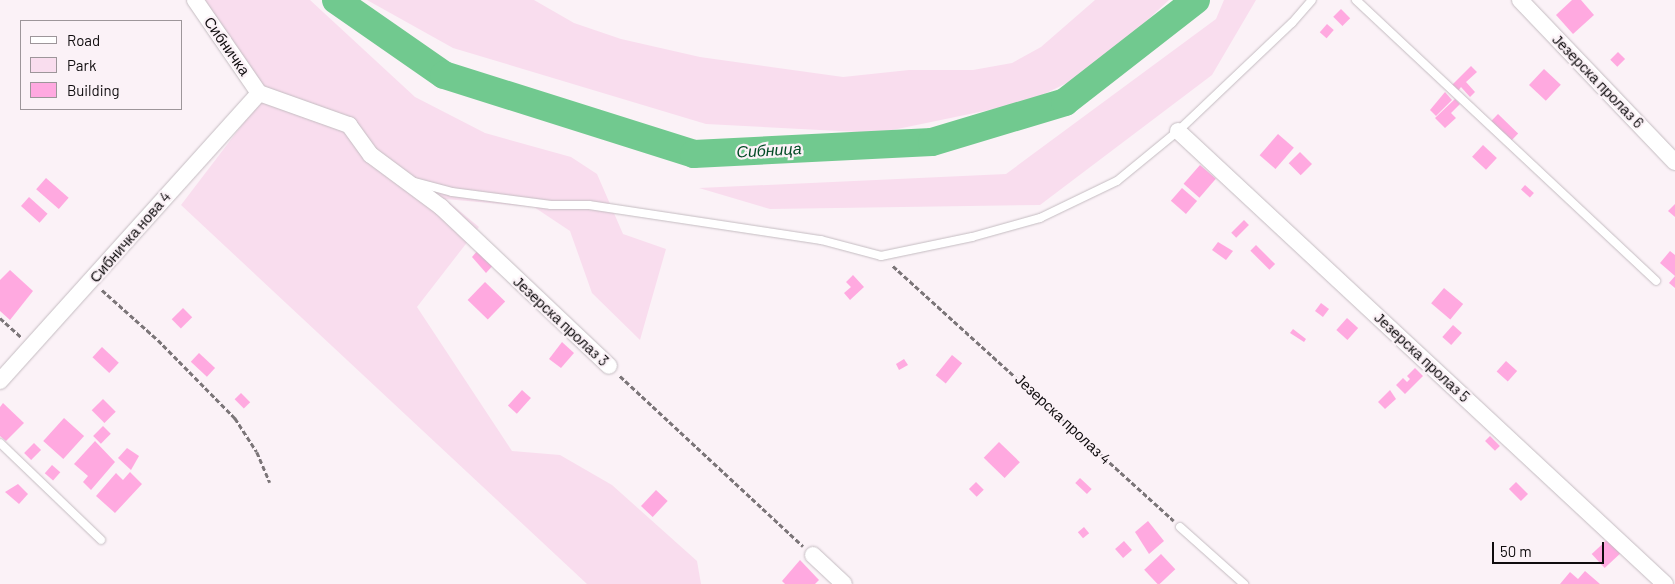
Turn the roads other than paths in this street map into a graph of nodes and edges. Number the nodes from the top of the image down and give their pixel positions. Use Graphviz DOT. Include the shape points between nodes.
graph roads {
  1 [pos="195,0"];
  2 [pos="1312,0"];
  3 [pos="1356,0"];
  4 [pos="1520,0"];
  5 [pos="259,93"];
  6 [pos="1178,131"];
  7 [pos="1675,162"];
  8 [pos="409,180"];
  9 [pos="1656,281"];
  10 [pos="609,366"];
  11 [pos="0,381"];
  12 [pos="0,443"];
  13 [pos="1180,527"];
  14 [pos="100,540"];
  15 [pos="813,556"];
  16 [pos="844,584"];
  17 [pos="1244,584"];
  18 [pos="1666,584"];
  1 -- 5 [label="street, Сибничка"];
  2 -- 6 [label="lane"];
  3 -- 9 [label="lane"];
  4 -- 7 [label="street, Језерска пролаз 6"];
  5 -- 8 [label="street, Језерска пролаз 3" via="349,124 371,155"];
  5 -- 11 [label="street, Сибничка нова 4"];
  6 -- 8 [label="lane" via="1117,181 1040,218 972,237 881,256 822,240 589,205 551,206 452,192"];
  6 -- 18 [label="street, Језерска пролаз 5"];
  8 -- 10 [label="street, Језерска пролаз 3"];
  12 -- 14 [label="lane"];
  13 -- 17 [label="lane"];
  15 -- 16 [label="street"];
}
